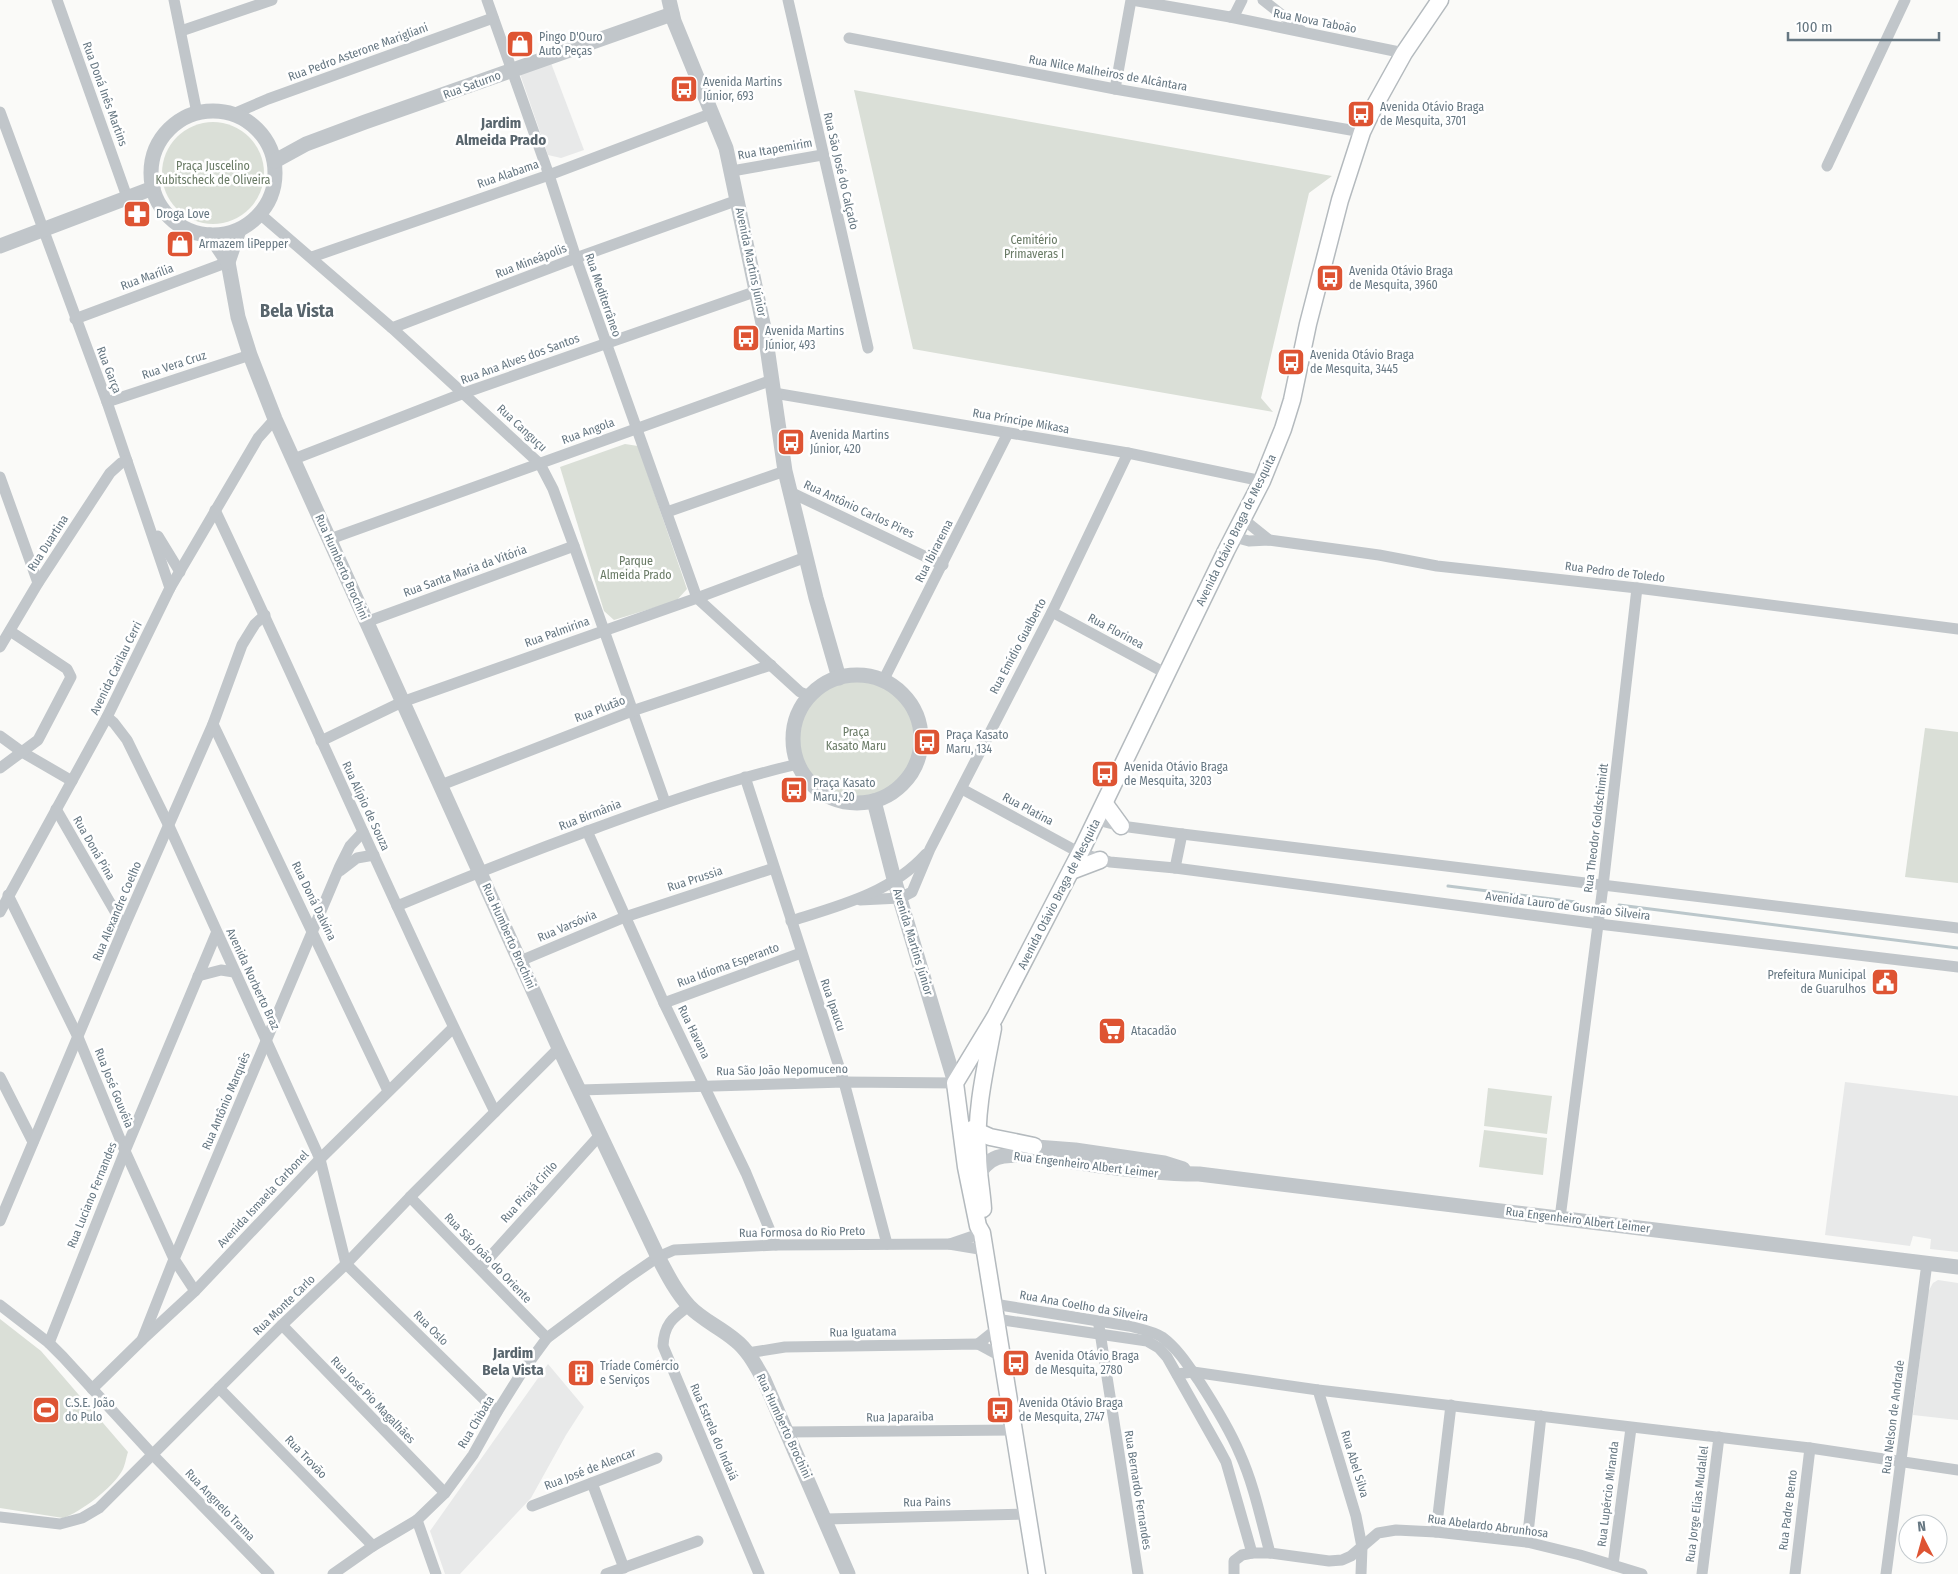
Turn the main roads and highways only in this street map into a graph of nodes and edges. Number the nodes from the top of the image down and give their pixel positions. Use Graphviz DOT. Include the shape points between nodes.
graph roads {
  1 [pos="1440,0"];
  2 [pos="1105,804"];
  3 [pos="1121,826"];
  4 [pos="1100,860"];
  5 [pos="1071,871"];
  6 [pos="995,1017"];
  7 [pos="955,1083"];
  8 [pos="975,1130"];
  9 [pos="1034,1146"];
  10 [pos="974,1165"];
  11 [pos="1037,1574"];
  1 -- 2 [label="main road, Avenida Otávio Braga de Mesquita" via="1404,53 1362,132 1340,200 1283,430 1244,519"];
  2 -- 3 [label="main road"];
  2 -- 5 [label="main road, Avenida Otávio Braga de Mesquita"];
  4 -- 5 [label="main road"];
  5 -- 6 [label="main road, Avenida Otávio Braga de Mesquita"];
  6 -- 7 [label="main road, Avenida Otávio Braga de Mesquita"];
  6 -- 8 [label="main road, Avenida Otávio Braga de Mesquita"];
  7 -- 8 [label="main road"];
  7 -- 10 [label="main road"];
  8 -- 9 [label="main road"];
  8 -- 10 [label="main road"];
  10 -- 11 [label="main road"];
}
